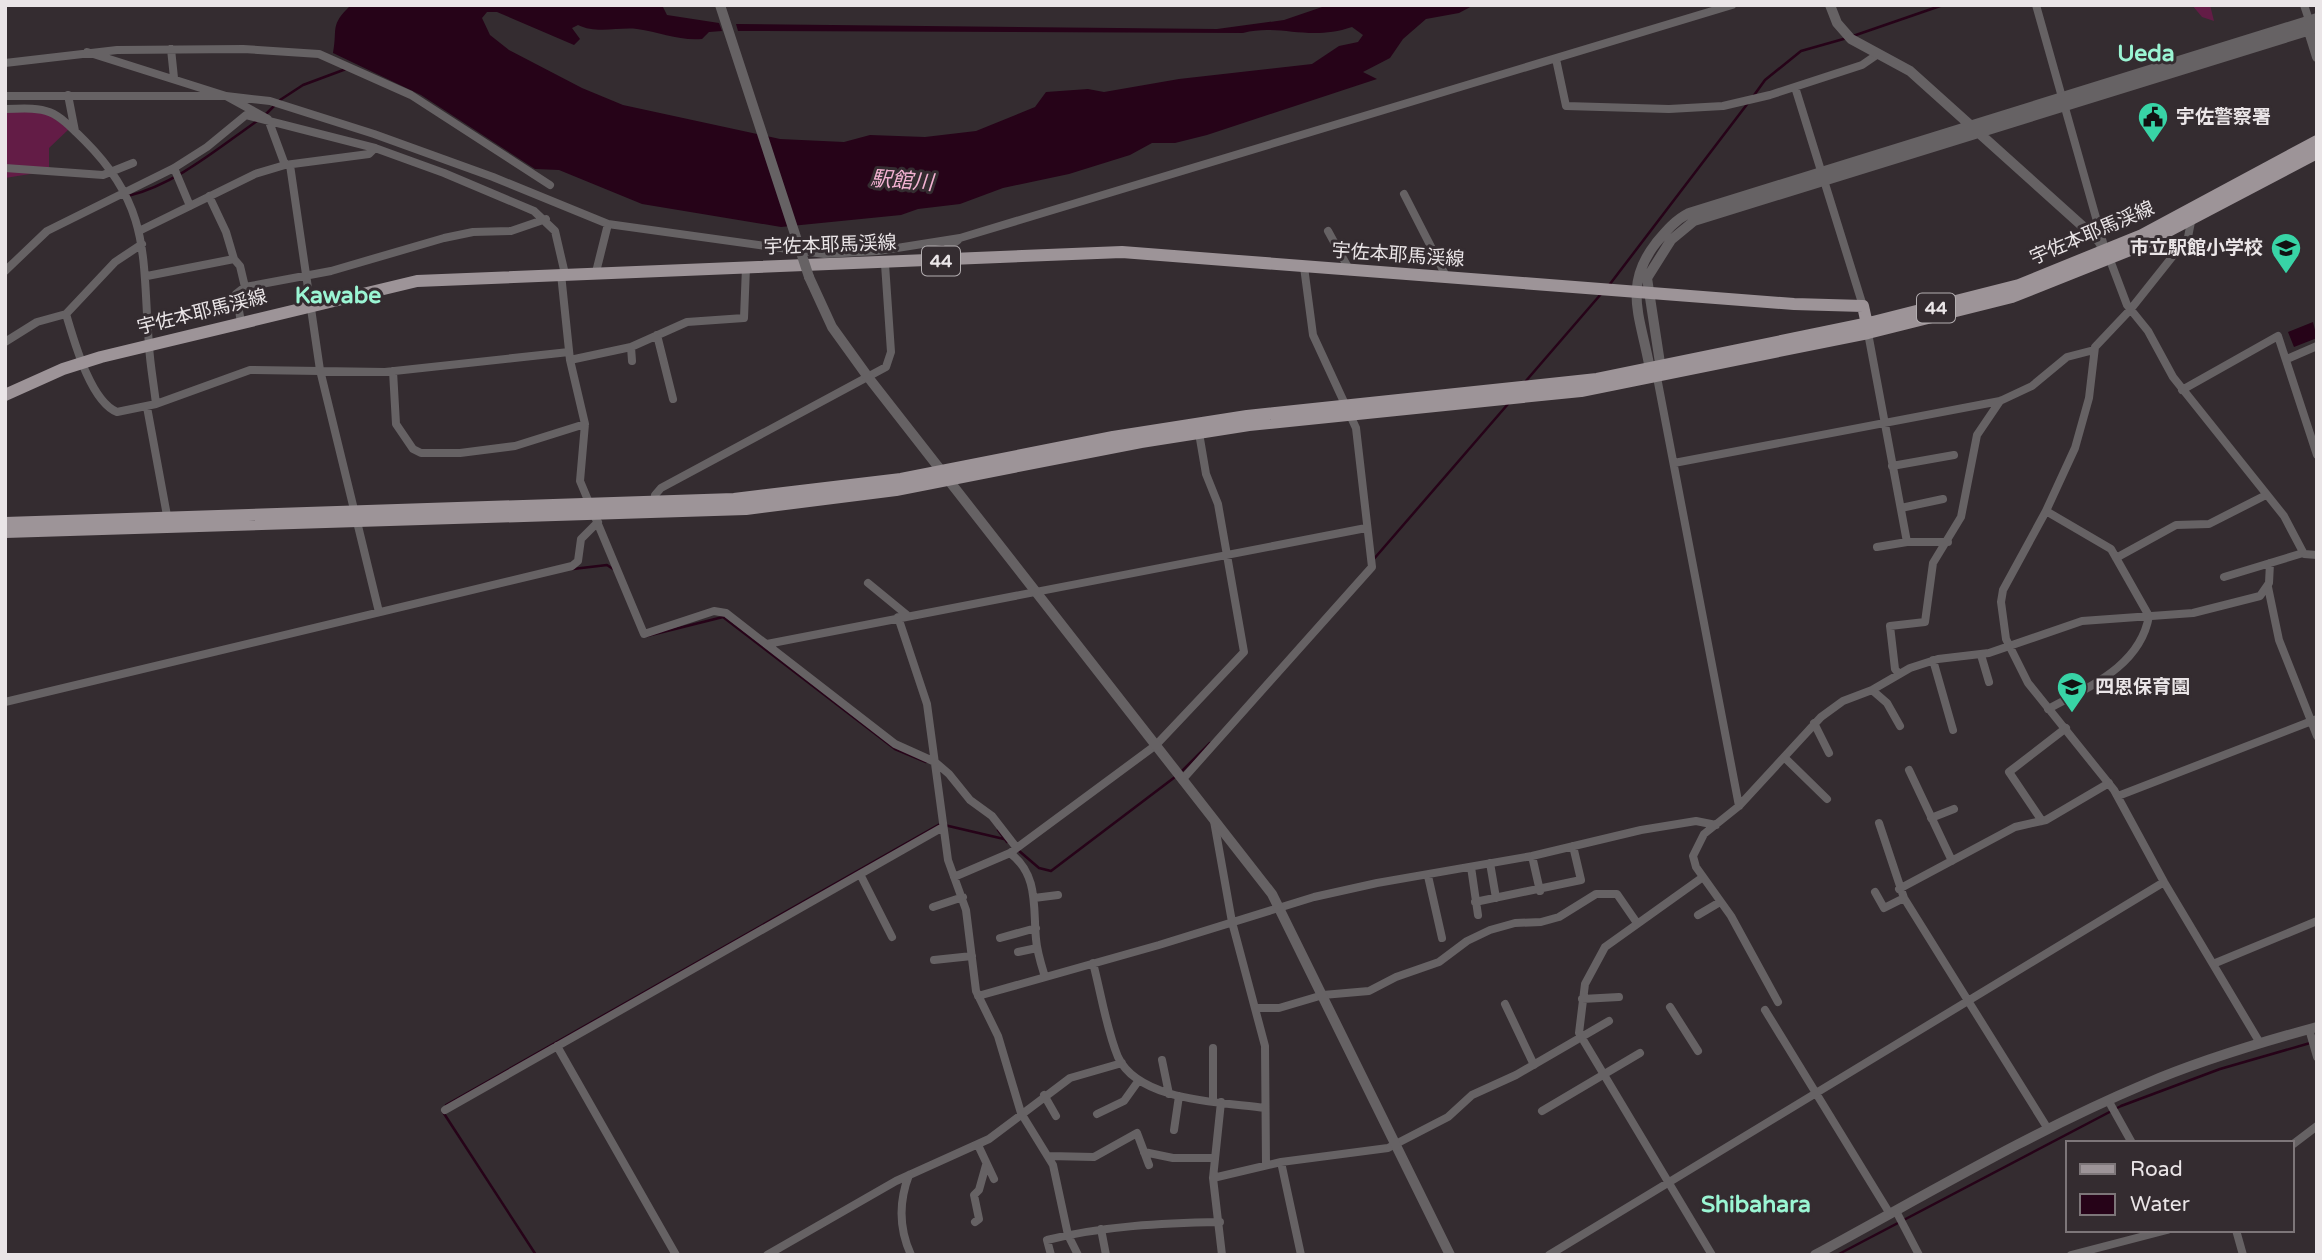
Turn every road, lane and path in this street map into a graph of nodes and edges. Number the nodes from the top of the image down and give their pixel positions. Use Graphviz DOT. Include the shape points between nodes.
graph roads {
  1 [pos="720,5"];
  2 [pos="1732,5"];
  3 [pos="1830,5"];
  4 [pos="2036,5"];
  5 [pos="2304,5"];
  6 [pos="2311,24"];
  7 [pos="171,49"];
  8 [pos="87,52"];
  9 [pos="1878,54"];
  10 [pos="2317,57"];
  11 [pos="1556,59"];
  12 [pos="5,63"];
  13 [pos="174,78"];
  14 [pos="1795,87"];
  15 [pos="68,94"];
  16 [pos="5,96"];
  17 [pos="226,96"];
  18 [pos="2064,101"];
  19 [pos="5,109"];
  20 [pos="268,119"];
  21 [pos="1970,125"];
  22 [pos="75,131"];
  23 [pos="1979,132"];
  24 [pos="2317,141"];
  25 [pos="375,148"];
  26 [pos="2317,153"];
  27 [pos="133,163"];
  28 [pos="287,165"];
  29 [pos="5,168"];
  30 [pos="174,168"];
  31 [pos="113,172"];
  32 [pos="1821,176"];
  33 [pos="550,185"];
  34 [pos="1404,194"];
  35 [pos="125,195"];
  36 [pos="209,196"];
  37 [pos="190,206"];
  38 [pos="546,219"];
  39 [pos="2191,222"];
  40 [pos="608,224"];
  41 [pos="139,231"];
  42 [pos="1328,231"];
  43 [pos="960,239"];
  44 [pos="142,244"];
  45 [pos="2107,252"];
  46 [pos="234,259"];
  47 [pos="931,261"];
  48 [pos="885,264"];
  49 [pos="746,267"];
  50 [pos="1304,267"];
  51 [pos="5,271"];
  52 [pos="1350,271"];
  53 [pos="596,272"];
  54 [pos="563,274"];
  55 [pos="305,275"];
  56 [pos="147,276"];
  57 [pos="1447,278"];
  58 [pos="246,288"];
  59 [pos="1642,292"];
  60 [pos="309,306"];
  61 [pos="1863,306"];
  62 [pos="2130,310"];
  63 [pos="66,314"];
  64 [pos="241,323"];
  65 [pos="1868,328"];
  66 [pos="657,335"];
  67 [pos="5,342"];
  68 [pos="149,345"];
  69 [pos="2317,346"];
  70 [pos="631,347"];
  71 [pos="2094,351"];
  72 [pos="570,356"];
  73 [pos="2287,359"];
  74 [pos="632,361"];
  75 [pos="81,363"];
  76 [pos="320,370"];
  77 [pos="393,371"];
  78 [pos="1656,373"];
  79 [pos="868,377"];
  80 [pos="2182,390"];
  81 [pos="5,395"];
  82 [pos="673,399"];
  83 [pos="2000,401"];
  84 [pos="152,405"];
  85 [pos="1348,409"];
  86 [pos="2317,415"];
  87 [pos="2306,416"];
  88 [pos="1884,424"];
  89 [pos="585,425"];
  90 [pos="1199,433"];
  91 [pos="1954,454"];
  92 [pos="2317,455"];
  93 [pos="1674,463"];
  94 [pos="1892,466"];
  95 [pos="946,475"];
  96 [pos="2266,495"];
  97 [pos="1943,499"];
  98 [pos="654,508"];
  99 [pos="1901,508"];
  100 [pos="2046,511"];
  101 [pos="595,514"];
  102 [pos="356,517"];
  103 [pos="5,523"];
  104 [pos="168,523"];
  105 [pos="1366,528"];
  106 [pos="5,532"];
  107 [pos="1907,542"];
  108 [pos="1948,542"];
  109 [pos="1877,547"];
  110 [pos="2303,552"];
  111 [pos="1228,554"];
  112 [pos="2317,555"];
  113 [pos="2116,558"];
  114 [pos="2270,563"];
  115 [pos="2224,577"];
  116 [pos="868,583"];
  117 [pos="2268,587"];
  118 [pos="1036,590"];
  119 [pos="379,612"];
  120 [pos="907,615"];
  121 [pos="898,617"];
  122 [pos="2149,617"];
  123 [pos="767,644"];
  124 [pos="2009,647"];
  125 [pos="1981,655"];
  126 [pos="1933,660"];
  127 [pos="1899,674"];
  128 [pos="1989,682"];
  129 [pos="1872,690"];
  130 [pos="5,702"];
  131 [pos="2048,709"];
  132 [pos="2314,720"];
  133 [pos="1814,723"];
  134 [pos="1900,726"];
  135 [pos="2066,728"];
  136 [pos="1953,730"];
  137 [pos="2317,736"];
  138 [pos="1156,745"];
  139 [pos="1829,753"];
  140 [pos="1784,757"];
  141 [pos="934,762"];
  142 [pos="1909,770"];
  143 [pos="1182,780"];
  144 [pos="2109,783"];
  145 [pos="2118,796"];
  146 [pos="1827,799"];
  147 [pos="1739,806"];
  148 [pos="1954,809"];
  149 [pos="1931,818"];
  150 [pos="1213,820"];
  151 [pos="2042,821"];
  152 [pos="1880,823"];
  153 [pos="1716,825"];
  154 [pos="943,827"];
  155 [pos="1573,846"];
  156 [pos="1013,850"];
  157 [pos="1532,856"];
  158 [pos="1952,861"];
  159 [pos="1490,863"];
  160 [pos="1471,867"];
  161 [pos="860,874"];
  162 [pos="1428,876"];
  163 [pos="954,877"];
  164 [pos="1703,877"];
  165 [pos="2164,882"];
  166 [pos="1899,888"];
  167 [pos="1540,891"];
  168 [pos="1875,892"];
  169 [pos="1058,895"];
  170 [pos="963,897"];
  171 [pos="1034,898"];
  172 [pos="1496,898"];
  173 [pos="1904,898"];
  174 [pos="1475,902"];
  175 [pos="1720,902"];
  176 [pos="933,906"];
  177 [pos="1279,906"];
  178 [pos="1478,915"];
  179 [pos="1698,915"];
  180 [pos="2317,921"];
  181 [pos="1232,922"];
  182 [pos="1637,923"];
  183 [pos="1036,928"];
  184 [pos="892,937"];
  185 [pos="1000,938"];
  186 [pos="1442,938"];
  187 [pos="1037,948"];
  188 [pos="1018,952"];
  189 [pos="972,956"];
  190 [pos="934,960"];
  191 [pos="1093,963"];
  192 [pos="2213,964"];
  193 [pos="1045,977"];
  194 [pos="1323,995"];
  195 [pos="978,996"];
  196 [pos="1619,996"];
  197 [pos="1582,999"];
  198 [pos="1968,1000"];
  199 [pos="1778,1002"];
  200 [pos="1505,1004"];
  201 [pos="1670,1007"];
  202 [pos="1255,1008"];
  203 [pos="1765,1010"];
  204 [pos="1609,1021"];
  205 [pos="2313,1028"];
  206 [pos="1580,1038"];
  207 [pos="2260,1043"];
  208 [pos="557,1046"];
  209 [pos="1213,1048"];
  210 [pos="1698,1051"];
  211 [pos="1640,1053"];
  212 [pos="2317,1057"];
  213 [pos="1162,1060"];
  214 [pos="1122,1063"];
  215 [pos="1534,1065"];
  216 [pos="1603,1076"];
  217 [pos="1139,1080"];
  218 [pos="1816,1092"];
  219 [pos="1169,1094"];
  220 [pos="1044,1095"];
  221 [pos="1179,1096"];
  222 [pos="1217,1102"];
  223 [pos="1265,1108"];
  224 [pos="2112,1108"];
  225 [pos="445,1110"];
  226 [pos="1542,1111"];
  227 [pos="1021,1112"];
  228 [pos="1097,1114"];
  229 [pos="1056,1116"];
  230 [pos="2317,1126"];
  231 [pos="2048,1129"];
  232 [pos="1174,1130"];
  233 [pos="2131,1141"];
  234 [pos="2294,1143"];
  235 [pos="978,1145"];
  236 [pos="1397,1145"];
  237 [pos="1144,1152"];
  238 [pos="1049,1156"];
  239 [pos="1214,1157"];
  240 [pos="1282,1162"];
  241 [pos="986,1165"];
  242 [pos="1149,1165"];
  243 [pos="1266,1165"];
  244 [pos="909,1175"];
  245 [pos="994,1178"];
  246 [pos="1213,1178"];
  247 [pos="1667,1183"];
  248 [pos="1898,1218"];
  249 [pos="975,1222"];
  250 [pos="1220,1222"];
  251 [pos="1101,1229"];
  252 [pos="2160,1232"];
  253 [pos="2237,1232"];
  254 [pos="1068,1235"];
  255 [pos="2090,1253"];
  256 [pos="676,1255"];
  257 [pos="767,1255"];
  258 [pos="911,1255"];
  259 [pos="1051,1255"];
  260 [pos="1078,1255"];
  261 [pos="1106,1255"];
  262 [pos="1222,1255"];
  263 [pos="1301,1255"];
  264 [pos="1450,1255"];
  265 [pos="1549,1255"];
  266 [pos="1712,1255"];
  267 [pos="1815,1255"];
  268 [pos="1919,1255"];
  269 [pos="2071,1255"];
  270 [pos="2244,1255"];
  1 -- 79 [label="street, bridge" via="809,277 832,327"];
  2 -- 11 [label="street"];
  3 -- 9 [label="street" via="1845,34"];
  4 -- 18 [label="street"];
  5 -- 6 [label="street"];
  6 -- 10 [label="street"];
  6 -- 18 [label="street"];
  7 -- 8 [label="street"];
  7 -- 13 [label="street"];
  7 -- 33 [label="street" via="319,54 411,95"];
  8 -- 12 [label="street"];
  8 -- 13 [label="street"];
  9 -- 14 [label="street" via="1865,64"];
  9 -- 21 [label="street" via="1910,71"];
  11 -- 14 [label="street" via="1564,103 1570,107 1723,106"];
  11 -- 43 [label="street"];
  13 -- 17 [label="street"];
  14 -- 32 [label="street"];
  15 -- 16 [label="street"];
  15 -- 17 [label="street"];
  15 -- 22 [label="street"];
  17 -- 20 [label="street"];
  17 -- 40 [label="street" via="270,101 374,134"];
  18 -- 21 [label="street"];
  18 -- 23 [label="street"];
  18 -- 45 [label="street"];
  19 -- 22 [label="street" via="44,108"];
  20 -- 25 [label="street"];
  20 -- 28 [label="street"];
  20 -- 30 [label="street" via="243,116 213,143"];
  21 -- 23 [label="street"];
  21 -- 32 [label="street"];
  22 -- 31 [label="street"];
  23 -- 32 [label="street"];
  23 -- 45 [label="street"];
  24 -- 45 [label="main road, 宇佐本耶馬渓線 / 44"];
  25 -- 28 [label="street" via="369,154"];
  25 -- 38 [label="street" via="491,192"];
  26 -- 39 [label="main road, 宇佐本耶馬渓線 / 44"];
  27 -- 31 [label="street"];
  28 -- 36 [label="street"];
  28 -- 55 [label="street"];
  29 -- 31 [label="street"];
  30 -- 35 [label="street"];
  30 -- 37 [label="street"];
  31 -- 35 [label="street"];
  32 -- 59 [label="street" via="1689,224 1654,262"];
  32 -- 61 [label="street"];
  34 -- 57 [label="street"];
  35 -- 41 [label="street"];
  35 -- 51 [label="street" via="47,231"];
  36 -- 37 [label="street"];
  36 -- 46 [label="street"];
  37 -- 41 [label="street"];
  38 -- 54 [label="street" via="558,237"];
  38 -- 55 [label="street" via="511,231 444,238"];
  39 -- 45 [label="main road, 宇佐本耶馬渓線 / 44"];
  39 -- 62 [label="street" via="2188,237"];
  40 -- 43 [label="street" via="824,254"];
  40 -- 53 [label="street"];
  41 -- 44 [label="street"];
  42 -- 52 [label="street"];
  43 -- 47 [label="street"];
  44 -- 56 [label="street"];
  44 -- 63 [label="street" via="115,262"];
  45 -- 62 [label="street"];
  45 -- 65 [label="main road, 宇佐本耶馬渓線 / 44" via="2012,297"];
  46 -- 56 [label="street"];
  46 -- 58 [label="street"];
  47 -- 48 [label="main road, 宇佐本耶馬渓線 / 44"];
  47 -- 50 [label="main road, 宇佐本耶馬渓線 / 44" via="1143,252"];
  48 -- 49 [label="main road, 宇佐本耶馬渓線 / 44"];
  48 -- 79 [label="street" via="891,352 886,367"];
  49 -- 53 [label="main road, 宇佐本耶馬渓線 / 44"];
  49 -- 66 [label="street" via="744,318 692,321"];
  50 -- 52 [label="main road, 宇佐本耶馬渓線 / 44"];
  50 -- 85 [label="street" via="1313,335"];
  52 -- 57 [label="main road, 宇佐本耶馬渓線 / 44"];
  53 -- 54 [label="main road, 宇佐本耶馬渓線 / 44"];
  54 -- 60 [label="main road, 宇佐本耶馬渓線 / 44" via="417,281"];
  54 -- 72 [label="street"];
  55 -- 58 [label="street"];
  55 -- 60 [label="street"];
  56 -- 68 [label="street"];
  57 -- 59 [label="main road, 宇佐本耶馬渓線 / 44"];
  58 -- 64 [label="street" via="236,294"];
  59 -- 61 [label="main road, 宇佐本耶馬渓線 / 44"];
  59 -- 78 [label="street" via="1661,363"];
  60 -- 64 [label="main road, 宇佐本耶馬渓線 / 44"];
  60 -- 76 [label="street"];
  61 -- 65 [label="main road"];
  62 -- 71 [label="street"];
  62 -- 80 [label="street" via="2148,331"];
  63 -- 67 [label="street" via="37,322"];
  63 -- 75 [label="street"];
  64 -- 68 [label="main road, 宇佐本耶馬渓線 / 44"];
  65 -- 78 [label="main road, 宇佐本耶馬渓線 / 44"];
  65 -- 88 [label="street"];
  66 -- 70 [label="street"];
  66 -- 82 [label="street"];
  68 -- 75 [label="main road, 宇佐本耶馬渓線 / 44"];
  68 -- 84 [label="street"];
  69 -- 73 [label="street"];
  70 -- 72 [label="street"];
  70 -- 74 [label="street"];
  71 -- 83 [label="street" via="2067,357 2032,386"];
  71 -- 100 [label="street" via="2090,398 2081,428"];
  72 -- 77 [label="street"];
  72 -- 89 [label="street"];
  73 -- 80 [label="street" via="2278,336"];
  73 -- 87 [label="street"];
  75 -- 81 [label="main road, 宇佐本耶馬渓線 / 44"];
  75 -- 84 [label="street" via="110,409 122,412"];
  76 -- 77 [label="street"];
  76 -- 84 [label="street" via="250,370"];
  76 -- 102 [label="street"];
  77 -- 89 [label="street" via="396,424 418,452 460,453 515,446"];
  78 -- 85 [label="main road, 宇佐本耶馬渓線 / 44"];
  78 -- 85 [label="main road, 宇佐本耶馬渓線 / 44" via="1524,398"];
  78 -- 93 [label="street"];
  79 -- 95 [label="street"];
  79 -- 98 [label="street" via="660,488"];
  80 -- 96 [label="street"];
  83 -- 88 [label="street"];
  83 -- 108 [label="street" via="1977,435 1961,517"];
  84 -- 104 [label="street"];
  85 -- 90 [label="main road, 宇佐本耶馬渓線 / 44"];
  85 -- 95 [label="main road, 宇佐本耶馬渓線 / 44" via="1169,427"];
  85 -- 105 [label="street" via="1356,428"];
  86 -- 87 [label="street"];
  87 -- 92 [label="street"];
  88 -- 93 [label="street"];
  88 -- 94 [label="street"];
  89 -- 101 [label="street" via="580,481"];
  90 -- 95 [label="main road, 宇佐本耶馬渓線 / 44"];
  90 -- 111 [label="street"];
  91 -- 94 [label="street"];
  93 -- 147 [label="street"];
  94 -- 99 [label="street"];
  95 -- 98 [label="main road, 宇佐本耶馬渓線 / 44"];
  95 -- 118 [label="street"];
  96 -- 110 [label="street"];
  96 -- 113 [label="street" via="2209,524 2175,525"];
  97 -- 99 [label="street"];
  98 -- 101 [label="main road, 宇佐本耶馬渓線 / 44"];
  99 -- 107 [label="street"];
  100 -- 113 [label="street" via="2106,544"];
  100 -- 124 [label="street" via="2003,590"];
  101 -- 102 [label="main road, 宇佐本耶馬渓線 / 44"];
  101 -- 119 [label="street" via="572,566"];
  101 -- 123 [label="street" via="644,634 720,611"];
  102 -- 104 [label="main road, 宇佐本耶馬渓線 / 44"];
  102 -- 119 [label="street"];
  103 -- 104 [label="main road, 宇佐本耶馬渓線 / 44"];
  104 -- 106 [label="main road, 宇佐本耶馬渓線 / 44"];
  105 -- 111 [label="street"];
  105 -- 143 [label="street" via="1372,567"];
  107 -- 108 [label="street"];
  107 -- 109 [label="street"];
  108 -- 127 [label="street" via="1933,563 1925,622 1890,626"];
  110 -- 112 [label="street"];
  110 -- 114 [label="street"];
  111 -- 118 [label="street"];
  111 -- 138 [label="street" via="1245,650"];
  113 -- 122 [label="street"];
  114 -- 115 [label="street"];
  114 -- 117 [label="street"];
  116 -- 120 [label="street"];
  117 -- 122 [label="street" via="2260,596 2217,608"];
  117 -- 132 [label="street" via="2278,640"];
  118 -- 120 [label="street"];
  118 -- 138 [label="street"];
  119 -- 130 [label="street"];
  120 -- 121 [label="street"];
  121 -- 123 [label="street"];
  121 -- 141 [label="street" via="927,704"];
  122 -- 124 [label="street" via="2082,621"];
  122 -- 131 [label="street" via="2119,669"];
  123 -- 141 [label="street" via="895,744"];
  124 -- 125 [label="street"];
  124 -- 131 [label="street"];
  125 -- 126 [label="street"];
  125 -- 128 [label="street"];
  126 -- 127 [label="street"];
  126 -- 136 [label="street"];
  127 -- 129 [label="street"];
  129 -- 133 [label="street" via="1839,704"];
  129 -- 134 [label="street" via="1887,703"];
  131 -- 135 [label="street"];
  132 -- 137 [label="street"];
  132 -- 145 [label="street"];
  133 -- 139 [label="street"];
  133 -- 140 [label="street"];
  135 -- 144 [label="street"];
  135 -- 151 [label="street" via="2009,772"];
  138 -- 143 [label="street"];
  138 -- 156 [label="street"];
  140 -- 146 [label="street"];
  140 -- 147 [label="street"];
  141 -- 154 [label="street"];
  141 -- 156 [label="street" via="992,816"];
  142 -- 149 [label="street"];
  143 -- 150 [label="street"];
  144 -- 145 [label="street"];
  144 -- 151 [label="street"];
  145 -- 165 [label="street"];
  147 -- 153 [label="street"];
  148 -- 149 [label="street"];
  149 -- 158 [label="street"];
  150 -- 177 [label="street"];
  150 -- 181 [label="street"];
  151 -- 158 [label="street" via="2015,827"];
  152 -- 166 [label="street"];
  153 -- 155 [label="street" via="1686,823"];
  153 -- 164 [label="street" via="1694,852"];
  154 -- 161 [label="street"];
  154 -- 163 [label="street"];
  155 -- 157 [label="street"];
  155 -- 167 [label="street" via="1581,880"];
  156 -- 163 [label="street"];
  156 -- 171 [label="street" via="1028,875"];
  157 -- 159 [label="street"];
  157 -- 167 [label="street"];
  158 -- 166 [label="street"];
  159 -- 160 [label="street"];
  159 -- 172 [label="street"];
  160 -- 162 [label="street"];
  160 -- 174 [label="street"];
  161 -- 184 [label="street"];
  161 -- 208 [label="street"];
  162 -- 177 [label="street"];
  162 -- 186 [label="street"];
  163 -- 170 [label="street"];
  164 -- 175 [label="street"];
  164 -- 182 [label="street"];
  165 -- 192 [label="street"];
  165 -- 198 [label="street"];
  166 -- 173 [label="street"];
  167 -- 172 [label="street"];
  168 -- 173 [label="street" via="1884,908"];
  169 -- 171 [label="street"];
  170 -- 176 [label="street"];
  170 -- 189 [label="street"];
  171 -- 183 [label="street"];
  172 -- 174 [label="street"];
  173 -- 198 [label="street"];
  174 -- 178 [label="street"];
  175 -- 179 [label="street"];
  175 -- 199 [label="street"];
  177 -- 181 [label="street"];
  177 -- 194 [label="street"];
  180 -- 192 [label="street"];
  181 -- 191 [label="street"];
  181 -- 202 [label="street"];
  182 -- 194 [label="street" via="1617,894 1596,894 1559,917 1508,924 1477,935 1439,962 1377,989"];
  182 -- 197 [label="street" via="1598,957"];
  183 -- 185 [label="street"];
  183 -- 187 [label="street"];
  187 -- 188 [label="street"];
  187 -- 193 [label="street"];
  189 -- 190 [label="street"];
  189 -- 195 [label="street"];
  191 -- 193 [label="street"];
  191 -- 214 [label="street"];
  192 -- 207 [label="street"];
  193 -- 195 [label="street"];
  194 -- 202 [label="street" via="1279,1008"];
  194 -- 236 [label="street"];
  195 -- 227 [label="street" via="999,1036"];
  196 -- 197 [label="street"];
  197 -- 206 [label="street"];
  198 -- 218 [label="street"];
  198 -- 231 [label="street"];
  200 -- 215 [label="street"];
  201 -- 210 [label="street"];
  202 -- 223 [label="street" via="1266,1055"];
  203 -- 218 [label="street"];
  204 -- 206 [label="street"];
  205 -- 207 [label="street"];
  205 -- 212 [label="street"];
  206 -- 215 [label="street"];
  206 -- 216 [label="street"];
  207 -- 224 [label="street" via="2200,1062"];
  208 -- 225 [label="street"];
  208 -- 256 [label="street"];
  209 -- 222 [label="street"];
  211 -- 216 [label="street"];
  213 -- 219 [label="street"];
  214 -- 217 [label="street"];
  214 -- 220 [label="street" via="1080,1073"];
  215 -- 236 [label="street" via="1472,1095 1448,1117"];
  216 -- 226 [label="street"];
  216 -- 247 [label="street"];
  217 -- 219 [label="street"];
  217 -- 228 [label="street" via="1124,1101"];
  218 -- 247 [label="street"];
  218 -- 248 [label="street"];
  219 -- 221 [label="street"];
  220 -- 227 [label="street"];
  220 -- 229 [label="street"];
  221 -- 222 [label="street"];
  221 -- 232 [label="street"];
  222 -- 223 [label="street"];
  222 -- 239 [label="street" via="1220,1133"];
  223 -- 243 [label="street"];
  224 -- 231 [label="street"];
  224 -- 233 [label="street"];
  227 -- 235 [label="street"];
  227 -- 238 [label="street"];
  230 -- 234 [label="street"];
  231 -- 248 [label="street"];
  235 -- 241 [label="street"];
  235 -- 244 [label="street"];
  236 -- 240 [label="street"];
  236 -- 264 [label="street"];
  237 -- 238 [label="street" via="1137,1132 1094,1157"];
  237 -- 239 [label="street" via="1173,1158"];
  237 -- 242 [label="street"];
  238 -- 254 [label="street"];
  239 -- 246 [label="street"];
  240 -- 243 [label="street"];
  240 -- 263 [label="street"];
  241 -- 245 [label="street"];
  241 -- 249 [label="street" via="974,1195 979,1219"];
  243 -- 246 [label="street"];
  244 -- 257 [label="street"];
  244 -- 258 [label="street" via="903,1190 902,1226"];
  246 -- 250 [label="street"];
  247 -- 265 [label="street"];
  247 -- 266 [label="street"];
  248 -- 267 [label="street"];
  248 -- 268 [label="street"];
  250 -- 251 [label="street"];
  250 -- 262 [label="street"];
  251 -- 254 [label="street"];
  251 -- 261 [label="street"];
  252 -- 255 [label="street"];
  253 -- 270 [label="street"];
  254 -- 259 [label="street" via="1046,1240"];
  254 -- 260 [label="street"];
  255 -- 269 [label="street"];
}
